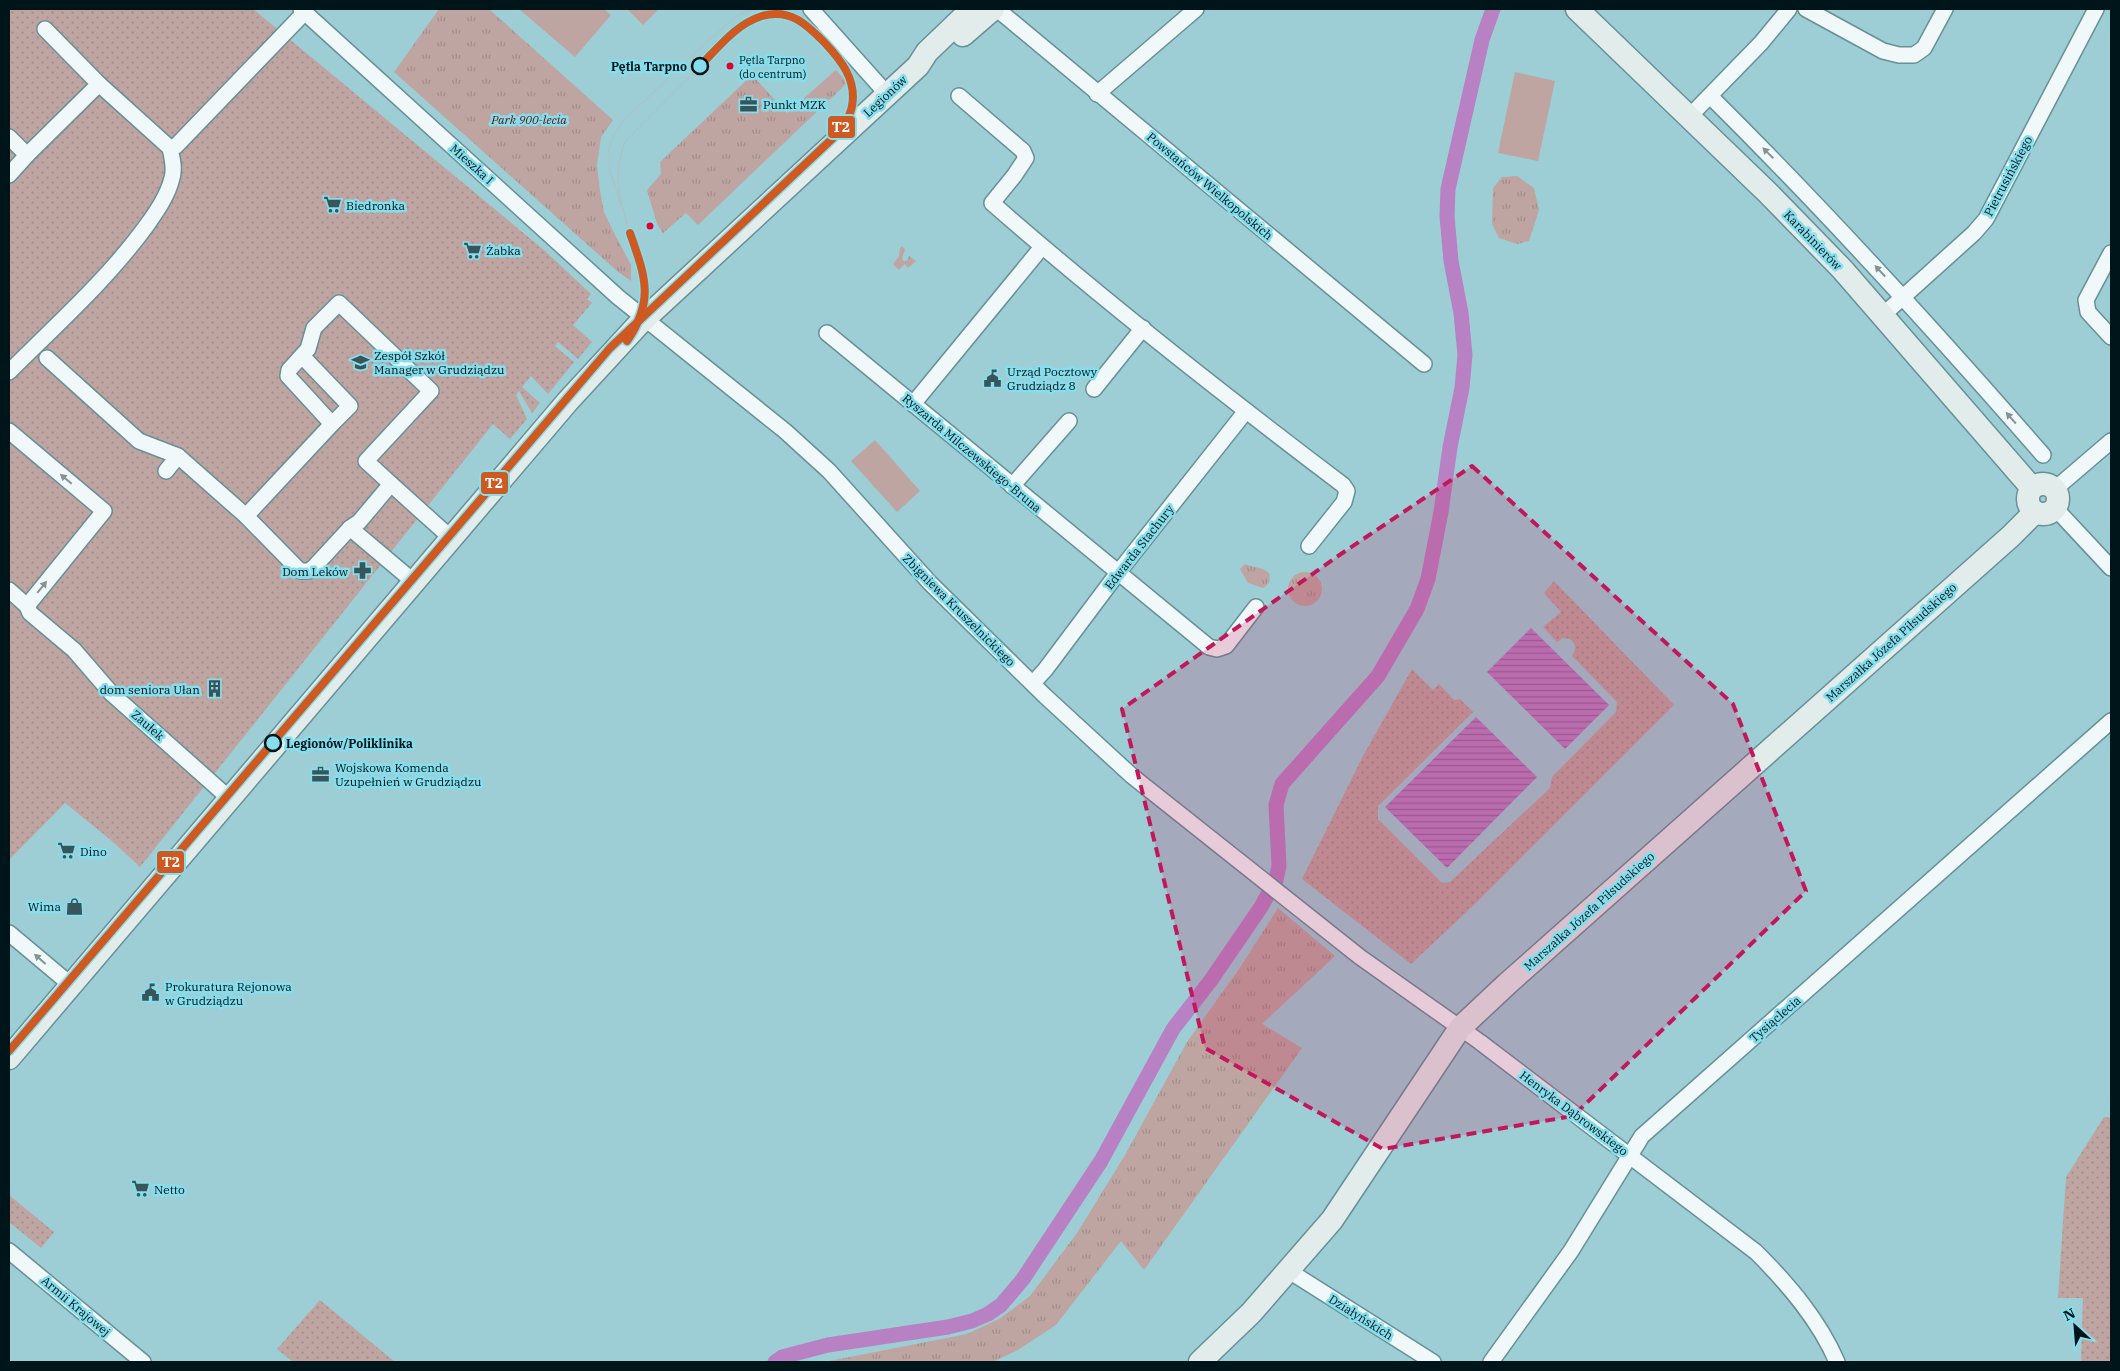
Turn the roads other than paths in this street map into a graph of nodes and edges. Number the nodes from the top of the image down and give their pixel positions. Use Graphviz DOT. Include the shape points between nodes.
graph roads {
  1 [pos="811,9"];
  2 [pos="972,9"];
  3 [pos="995,9"];
  4 [pos="1196,9"];
  5 [pos="1577,9"];
  6 [pos="1789,9"];
  7 [pos="1806,9"];
  8 [pos="1945,9"];
  9 [pos="2096,9"];
  10 [pos="303,10"];
  11 [pos="45,29"];
  12 [pos="918,66"];
  13 [pos="99,84"];
  14 [pos="887,94"];
  15 [pos="1097,94"];
  16 [pos="960,96"];
  17 [pos="1710,96"];
  18 [pos="1689,117"];
  19 [pos="9,136"];
  20 [pos="170,148"];
  21 [pos="27,155"];
  22 [pos="9,175"];
  23 [pos="1042,247"];
  24 [pos="2111,253"];
  25 [pos="1904,297"];
  26 [pos="1883,315"];
  27 [pos="644,319"];
  28 [pos="1143,328"];
  29 [pos="827,333"];
  30 [pos="2111,337"];
  31 [pos="302,356"];
  32 [pos="47,358"];
  33 [pos="1424,364"];
  34 [pos="9,372"];
  35 [pos="1094,389"];
  36 [pos="913,404"];
  37 [pos="1246,411"];
  38 [pos="1069,421"];
  39 [pos="332,424"];
  40 [pos="9,431"];
  41 [pos="2111,441"];
  42 [pos="2043,455"];
  43 [pos="178,456"];
  44 [pos="166,471"];
  45 [pos="391,484"];
  46 [pos="1012,486"];
  47 [pos="2048,503"];
  48 [pos="246,516"];
  49 [pos="350,528"];
  50 [pos="452,538"];
  51 [pos="1309,546"];
  52 [pos="2111,568"];
  53 [pos="1118,574"];
  54 [pos="414,582"];
  55 [pos="9,590"];
  56 [pos="27,606"];
  57 [pos="1256,607"];
  58 [pos="1033,683"];
  59 [pos="2111,721"];
  60 [pos="230,799"];
  61 [pos="1281,894"];
  62 [pos="9,933"];
  63 [pos="71,985"];
  64 [pos="1460,1028"];
  65 [pos="9,1058"];
  66 [pos="1630,1155"];
  67 [pos="9,1251"];
  68 [pos="1289,1271"];
  69 [pos="144,1362"];
  70 [pos="1200,1362"];
  71 [pos="1433,1362"];
  72 [pos="1491,1362"];
  73 [pos="1837,1362"];
  1 -- 14 [label="street"];
  2 -- 12 [label="main road, Legionów" via="927,52"];
  3 -- 12 [label="main road, Legionów" via="934,60"];
  3 -- 15 [label="street, Powstańców Wielkopolskich"];
  4 -- 15 [label="street"];
  5 -- 18 [label="main road, Karabinierów"];
  6 -- 17 [label="street"];
  7 -- 8 [label="street" via="1899,56 1914,55 1924,48"];
  9 -- 25 [label="street, Pietrusińskiego" via="1986,219"];
  10 -- 20 [label="street" via="176,146"];
  10 -- 27 [label="street, Mieszka I"];
  11 -- 13 [label="street"];
  12 -- 14 [label="main road, Legionów"];
  13 -- 20 [label="street"];
  13 -- 21 [label="street"];
  14 -- 27 [label="main road, Legionów"];
  15 -- 33 [label="street, Powstańców Wielkopolskich"];
  16 -- 23 [label="street" via="1023,150 1026,158 992,203"];
  17 -- 18 [label="street"];
  25 -- 17 [label="street, one-way" via="1799,184"];
  18 -- 26 [label="main road, Karabinierów" via="1768,193"];
  19 -- 21 [label="street"];
  20 -- 34 [label="street" via="174,166 168,190 156,212 132,245 93,288"];
  21 -- 22 [label="street"];
  23 -- 28 [label="street"];
  23 -- 36 [label="street"];
  24 -- 30 [label="street" via="2086,300 2088,312"];
  25 -- 26 [label="street, Pietrusińskiego"];
  42 -- 25 [label="street, one-way"];
  26 -- 47 [label="main road, Karabinierów" via="2032,488 2028,501"];
  27 -- 50 [label="main road, Legionów" via="590,376"];
  27 -- 58 [label="street, Zbigniewa Kruszelnickiego" via="785,431 829,471 930,582"];
  28 -- 35 [label="street"];
  28 -- 37 [label="street"];
  29 -- 36 [label="street, Ryszarda Milczewskiego-Bruna"];
  31 -- 39 [label="street" via="289,370 288,376"];
  31 -- 39 [label="street" via="350,406"];
  31 -- 45 [label="street" via="308,349 314,328 340,303 431,391 366,462"];
  32 -- 43 [label="street" via="140,441"];
  36 -- 46 [label="street, Ryszarda Milczewskiego-Bruna"];
  37 -- 51 [label="street" via="1347,491 1344,502"];
  37 -- 53 [label="street, Edwarda Stachury"];
  38 -- 46 [label="street"];
  39 -- 48 [label="street"];
  56 -- 40 [label="street, one-way" via="104,511"];
  41 -- 47 [label="street, Marszałka Józefa Piłsudskiego"];
  43 -- 44 [label="street"];
  43 -- 48 [label="street"];
  45 -- 49 [label="street"];
  45 -- 50 [label="street"];
  46 -- 53 [label="street, Ryszarda Milczewskiego-Bruna"];
  47 -- 52 [label="street"];
  47 -- 64 [label="main road, Marszałka Józefa Piłsudskiego"];
  48 -- 49 [label="street" via="304,572 314,567"];
  49 -- 54 [label="street"];
  50 -- 54 [label="main road, Legionów"];
  53 -- 57 [label="street, Ryszarda Milczewskiego-Bruna" via="1209,647 1217,649 1226,646"];
  53 -- 58 [label="street, Edwarda Stachury"];
  54 -- 60 [label="main road, Legionów"];
  55 -- 56 [label="street, Zaułek"];
  56 -- 60 [label="street, Zaułek" via="30,614 74,650 112,694"];
  58 -- 61 [label="street, Zbigniewa Kruszelnickiego" via="1132,776"];
  59 -- 66 [label="street, Tysiąclecia" via="1667,1113 1642,1136"];
  60 -- 63 [label="main road, Legionów"];
  61 -- 64 [label="street, Henryka Dąbrowskiego" via="1360,957"];
  63 -- 62 [label="street, one-way"];
  63 -- 65 [label="main road, Legionów"];
  64 -- 66 [label="street, Henryka Dąbrowskiego"];
  64 -- 68 [label="main road, Marszałka Józefa Piłsudskiego" via="1332,1220"];
  66 -- 72 [label="street, Tysiąclecia" via="1571,1251"];
  66 -- 73 [label="street, Henryka Dąbrowskiego" via="1756,1252 1812,1316"];
  67 -- 69 [label="street, Armii Krajowej"];
  68 -- 70 [label="main road, Marszałka Józefa Piłsudskiego"];
  68 -- 71 [label="street, Działyńskich"];
}
